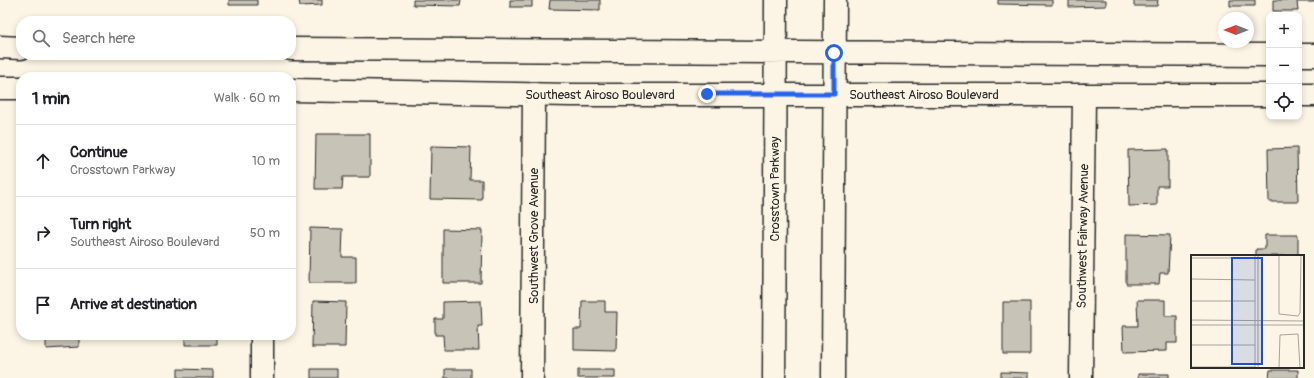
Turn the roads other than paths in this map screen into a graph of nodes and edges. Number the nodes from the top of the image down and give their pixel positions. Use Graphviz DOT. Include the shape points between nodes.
graph roads {
  1 [pos="776,0"];
  2 [pos="834,0"];
  3 [pos="0,47"];
  4 [pos="16,48"];
  5 [pos="296,49"];
  6 [pos="776,53"];
  7 [pos="834,53"];
  8 [pos="1266,55"];
  9 [pos="1302,55"];
  10 [pos="1314,55"];
  11 [pos="0,88"];
  12 [pos="16,88"];
  13 [pos="296,90"];
  14 [pos="534,94"];
  15 [pos="775,94"];
  16 [pos="834,94"];
  17 [pos="1084,94"];
  18 [pos="1266,95"];
  19 [pos="1302,95"];
  20 [pos="1314,96"];
  21 [pos="262,340"];
  22 [pos="262,378"];
  23 [pos="532,378"];
  24 [pos="774,378"];
  25 [pos="832,378"];
  26 [pos="1081,378"];
  1 -- 6 [label="main road, Crosstown Parkway"];
  2 -- 7 [label="main road"];
  3 -- 4 [label="main road"];
  5 -- 6 [label="main road"];
  6 -- 7 [label="main road"];
  6 -- 15 [label="main road, Crosstown Parkway"];
  7 -- 8 [label="main road"];
  7 -- 16 [label="main road"];
  9 -- 10 [label="main road"];
  11 -- 12 [label="main road"];
  13 -- 14 [label="main road, Southeast Airoso Boulevard"];
  14 -- 15 [label="main road, Southeast Airoso Boulevard"];
  14 -- 23 [label="main road, Southwest Grove Avenue"];
  15 -- 16 [label="main road, Southeast Airoso Boulevard"];
  15 -- 24 [label="main road, Crosstown Parkway"];
  16 -- 17 [label="main road, Southeast Airoso Boulevard"];
  16 -- 25 [label="main road"];
  17 -- 18 [label="main road, Southeast Airoso Boulevard"];
  17 -- 26 [label="main road, Southwest Fairway Avenue"];
  19 -- 20 [label="main road"];
  21 -- 22 [label="main road"];
}
